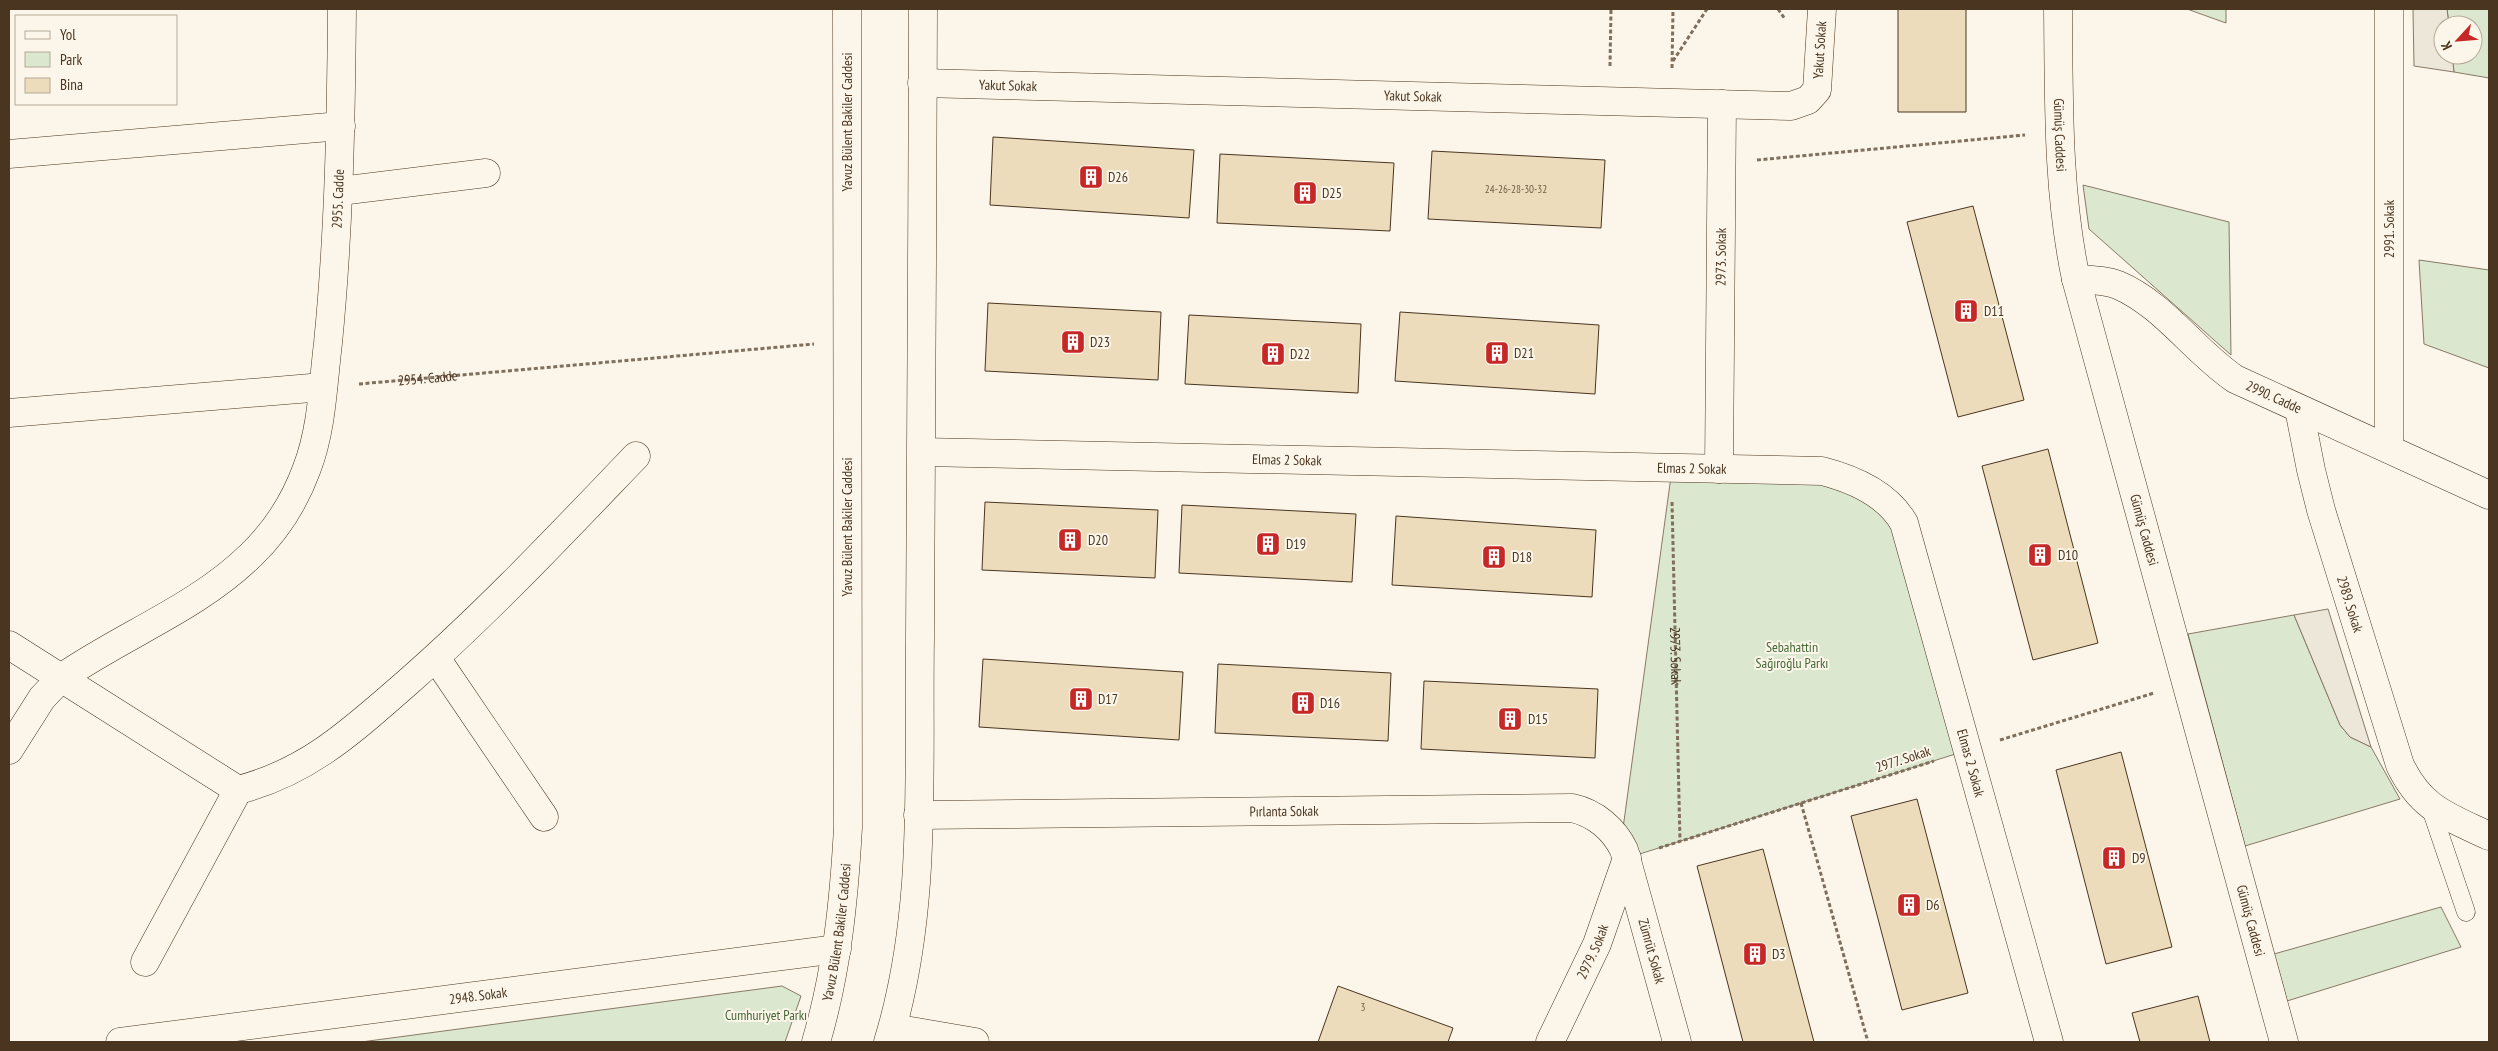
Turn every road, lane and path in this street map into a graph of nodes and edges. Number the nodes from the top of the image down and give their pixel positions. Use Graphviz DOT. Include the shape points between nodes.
graph roads {
  1 [pos="342,9"];
  2 [pos="847,9"];
  3 [pos="923,9"];
  4 [pos="1611,9"];
  5 [pos="1673,9"];
  6 [pos="1707,9"];
  7 [pos="1822,9"];
  8 [pos="2058,9"];
  9 [pos="2388,9"];
  10 [pos="1672,62"];
  11 [pos="922,83"];
  12 [pos="1609,102"];
  13 [pos="1672,103"];
  14 [pos="1722,104"];
  15 [pos="341,126"];
  16 [pos="2059,132"];
  17 [pos="9,154"];
  18 [pos="1722,164"];
  19 [pos="486,173"];
  20 [pos="340,191"];
  21 [pos="2076,279"];
  22 [pos="847,342"];
  23 [pos="324,387"];
  24 [pos="2299,409"];
  25 [pos="9,413"];
  26 [pos="2389,449"];
  27 [pos="922,452"];
  28 [pos="636,456"];
  29 [pos="1672,469"];
  30 [pos="1719,469"];
  31 [pos="2489,495"];
  32 [pos="9,645"];
  33 [pos="436,658"];
  34 [pos="61,678"];
  35 [pos="2186,683"];
  36 [pos="9,750"];
  37 [pos="1968,750"];
  38 [pos="238,790"];
  39 [pos="2424,800"];
  40 [pos="1801,803"];
  41 [pos="918,815"];
  42 [pos="544,817"];
  43 [pos="2489,836"];
  44 [pos="1680,842"];
  45 [pos="1627,858"];
  46 [pos="2466,912"];
  47 [pos="837,949"];
  48 [pos="145,962"];
  49 [pos="891,1035"];
  50 [pos="120,1042"];
  51 [pos="816,1042"];
  52 [pos="975,1042"];
  53 [pos="1550,1042"];
  54 [pos="1677,1042"];
  55 [pos="1868,1042"];
  56 [pos="2049,1042"];
  57 [pos="2284,1042"];
  1 -- 15 [label="street, 2955. Cadde"];
  2 -- 22 [label="street, Yavuz Bülent Bakiler Caddesi"];
  3 -- 11 [label="street"];
  4 -- 12 [label="path"];
  5 -- 10 [label="path"];
  6 -- 10 [label="path"];
  7 -- 14 [label="street, Yakut Sokak" via="1820,75 1818,90 1813,95 1791,106"];
  8 -- 16 [label="street, Gümüş Caddesi"];
  9 -- 26 [label="street, 2991. Sokak"];
  10 -- 13 [label="path"];
  11 -- 12 [label="street, Yakut Sokak"];
  11 -- 27 [label="street"];
  12 -- 13 [label="street, Yakut Sokak"];
  13 -- 14 [label="street, Yakut Sokak"];
  14 -- 18 [label="street, 2973. Sokak"];
  15 -- 17 [label="street"];
  15 -- 20 [label="street, 2955. Cadde"];
  16 -- 18 [label="path"];
  16 -- 21 [label="street, Gümüş Caddesi" via="2062,200"];
  18 -- 30 [label="street, 2973. Sokak"];
  19 -- 20 [label="street"];
  20 -- 23 [label="street, 2955. Cadde"];
  21 -- 24 [label="street, 2990. Cadde" via="2116,284 2132,292 2220,369"];
  21 -- 35 [label="street, Gümüş Caddesi"];
  22 -- 23 [label="path, 2954. Cadde"];
  22 -- 47 [label="street, Yavuz Bülent Bakiler Caddesi" via="848,827"];
  23 -- 25 [label="street"];
  23 -- 34 [label="street, 2955. Cadde" via="307,468 285,512 263,542 216,585"];
  24 -- 26 [label="street, 2990. Cadde"];
  24 -- 39 [label="street, 2989. Sokak" via="2310,470 2400,765"];
  26 -- 31 [label="street, 2990. Cadde"];
  27 -- 29 [label="street, Elmas 2 Sokak"];
  27 -- 41 [label="street"];
  28 -- 33 [label="street" via="517,580"];
  29 -- 30 [label="street, Elmas 2 Sokak"];
  29 -- 44 [label="path, 2973. Sokak"];
  30 -- 37 [label="street, Elmas 2 Sokak" via="1822,471 1874,492 1899,514"];
  32 -- 34 [label="street"];
  33 -- 38 [label="street" via="318,757 289,773"];
  33 -- 42 [label="street"];
  34 -- 36 [label="street, 2955. Cadde" via="42,698"];
  34 -- 38 [label="street"];
  35 -- 37 [label="path, 2977. Sokak"];
  35 -- 57 [label="street, Gümüş Caddesi"];
  37 -- 40 [label="path, 2977. Sokak"];
  37 -- 56 [label="street, Elmas 2 Sokak"];
  38 -- 48 [label="street"];
  39 -- 43 [label="street" via="2444,815"];
  39 -- 46 [label="lane"];
  40 -- 44 [label="path, 2977. Sokak"];
  40 -- 55 [label="path"];
  41 -- 45 [label="street, Pırlanta Sokak" via="1572,808 1596,817 1609,827"];
  41 -- 49 [label="street" via="913,924"];
  44 -- 45 [label="path, 2977. Sokak"];
  45 -- 53 [label="street, 2979. Sokak" via="1597,944"];
  45 -- 54 [label="street, Zümrüt Sokak"];
  47 -- 50 [label="street, 2948. Sokak"];
  47 -- 51 [label="street, Yavuz Bülent Bakiler Caddesi"];
  49 -- 52 [label="street"];
}
